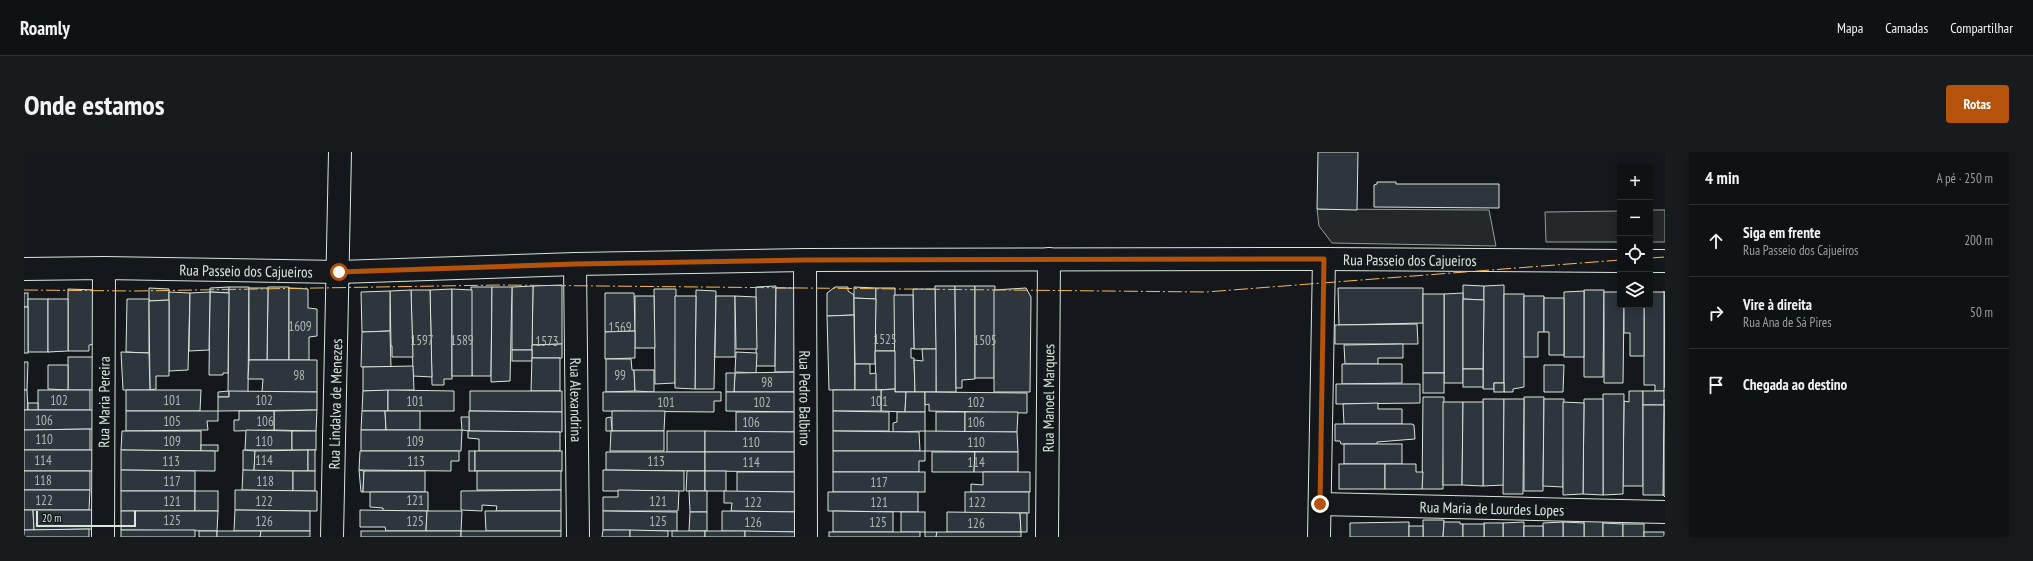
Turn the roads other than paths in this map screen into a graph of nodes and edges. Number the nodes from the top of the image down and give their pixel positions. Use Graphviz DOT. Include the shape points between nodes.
graph roads {
  1 [pos="340,152"];
  2 [pos="1049,259"];
  3 [pos="1324,259"];
  4 [pos="805,260"];
  5 [pos="1617,261"];
  6 [pos="1653,261"];
  7 [pos="1665,261"];
  8 [pos="575,264"];
  9 [pos="104,268"];
  10 [pos="24,269"];
  11 [pos="339,272"];
  12 [pos="1320,504"];
  13 [pos="1665,512"];
  14 [pos="103,537"];
  15 [pos="332,537"];
  16 [pos="578,537"];
  17 [pos="806,537"];
  18 [pos="1047,537"];
  19 [pos="1319,537"];
  1 -- 11 [label="street, Rua Lindalva de Menezes"];
  2 -- 3 [label="street, Rua Passeio dos Cajueiros"];
  2 -- 4 [label="street, Rua Passeio dos Cajueiros"];
  2 -- 18 [label="street, Rua Manoel Marques"];
  3 -- 5 [label="street, Rua Passeio dos Cajueiros"];
  3 -- 12 [label="street"];
  4 -- 8 [label="street, Rua Passeio dos Cajueiros"];
  4 -- 17 [label="street, Rua Pedro Balbino"];
  6 -- 7 [label="street"];
  8 -- 11 [label="street, Rua Passeio dos Cajueiros"];
  8 -- 16 [label="street, Rua Alexandrina"];
  9 -- 10 [label="street, Rua Passeio dos Cajueiros"];
  9 -- 11 [label="street, Rua Passeio dos Cajueiros"];
  9 -- 14 [label="street, Rua Maria Pereira"];
  11 -- 15 [label="street, Rua Lindalva de Menezes"];
  12 -- 13 [label="street, Rua Maria de Lourdes Lopes"];
  12 -- 19 [label="street"];
}
